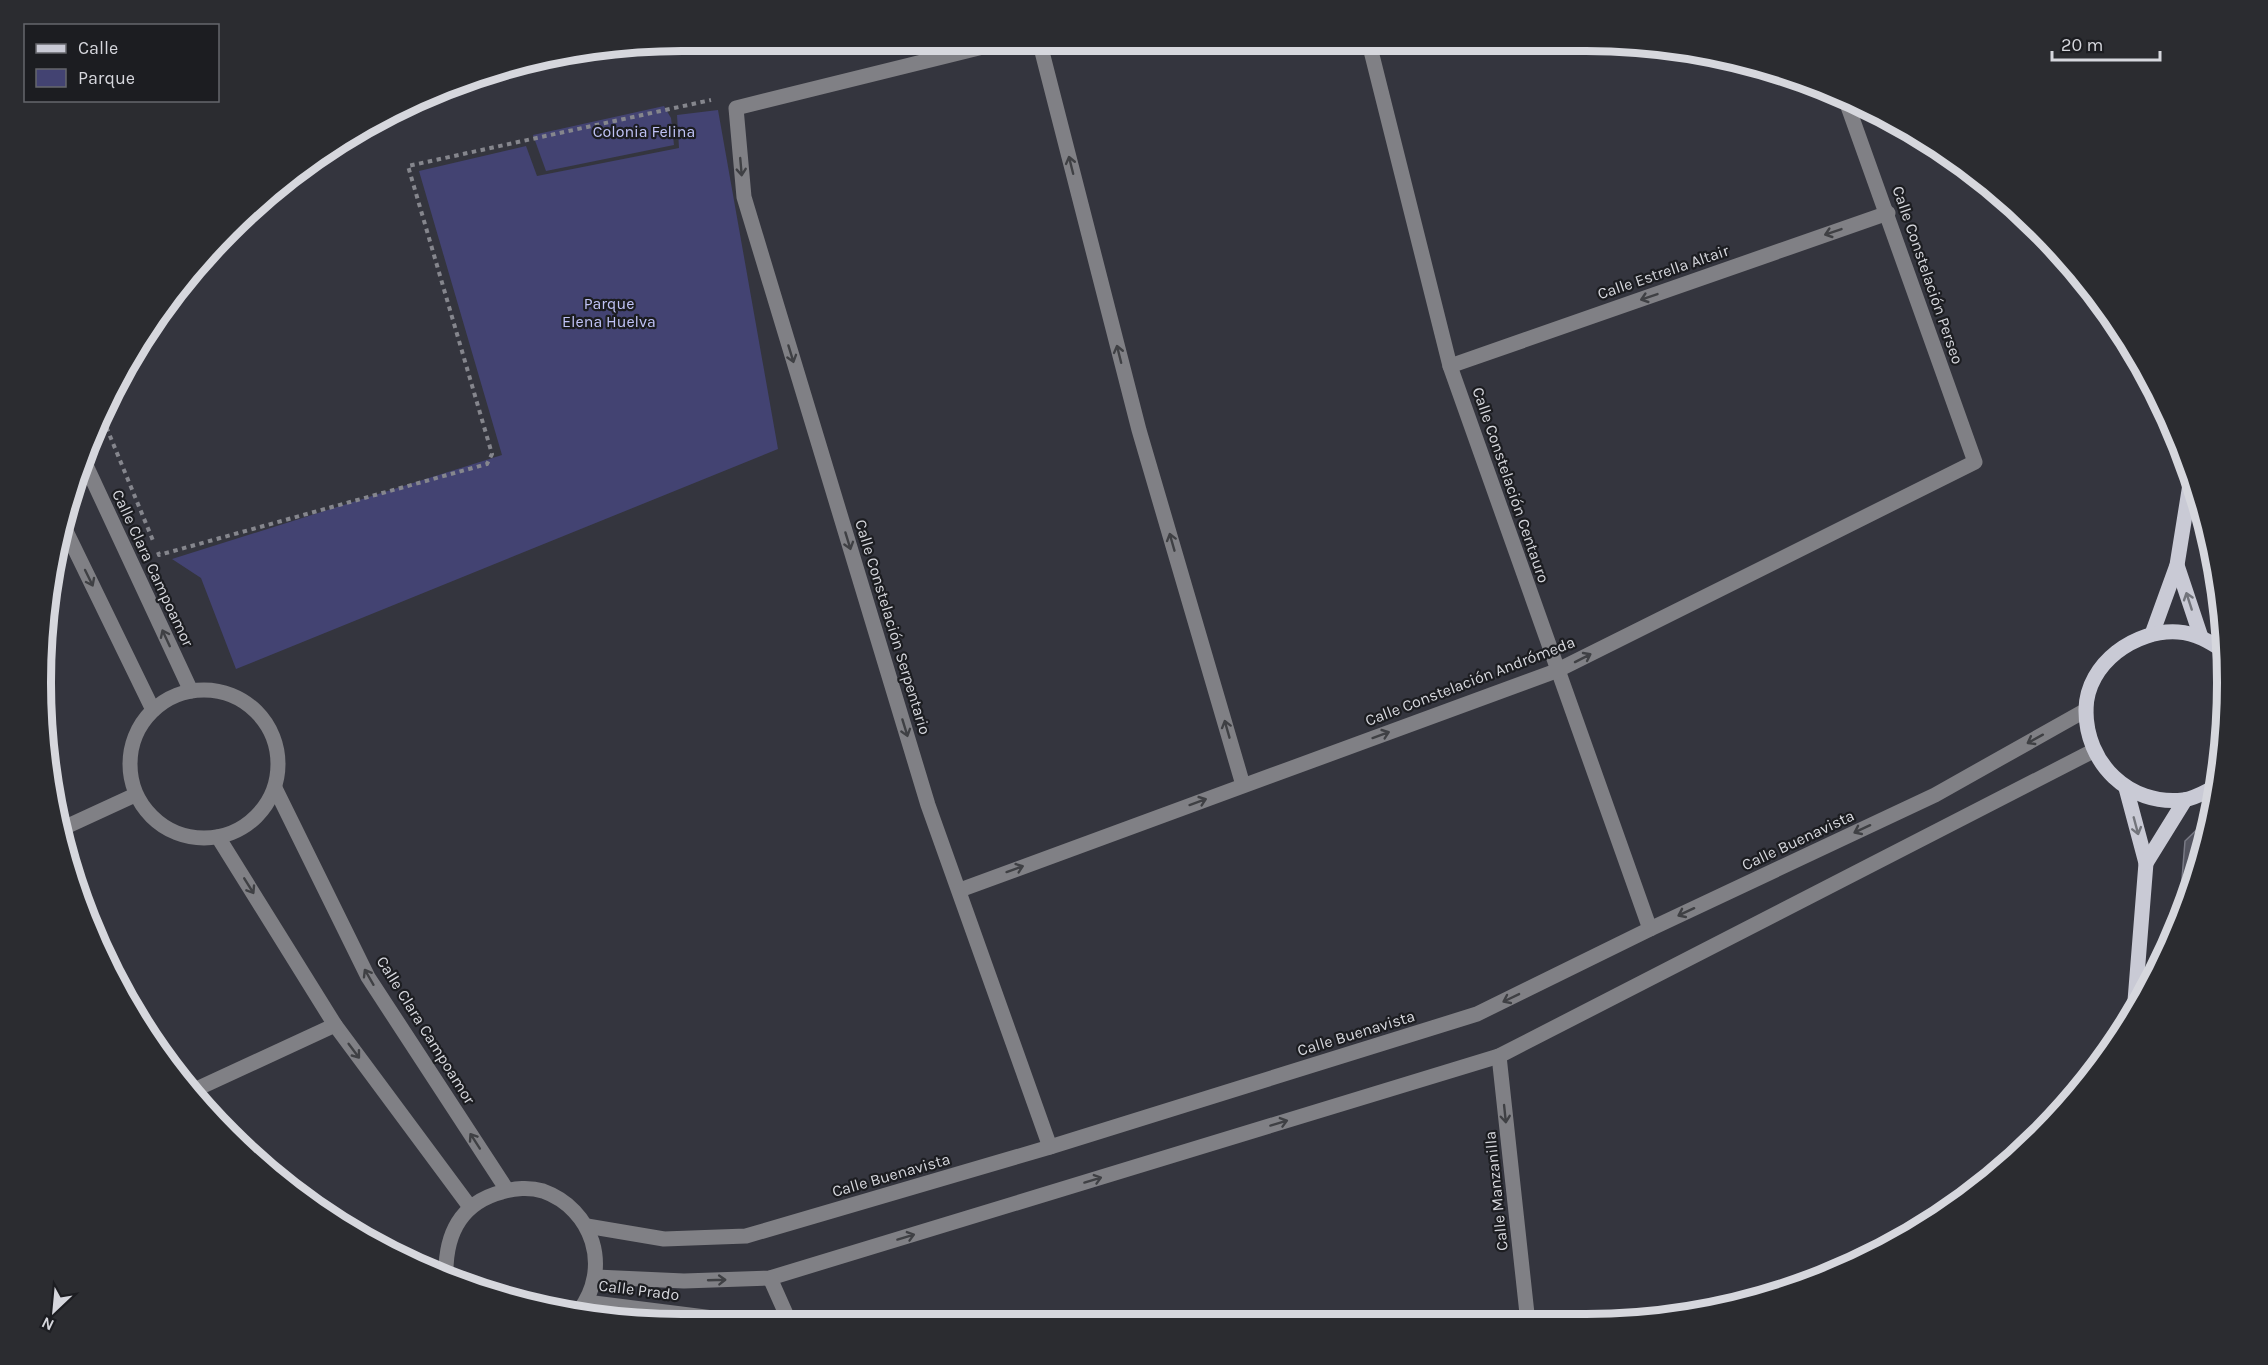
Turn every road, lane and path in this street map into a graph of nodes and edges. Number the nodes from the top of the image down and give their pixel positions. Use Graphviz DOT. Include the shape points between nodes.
graph roads {
  1 [pos="967,51"];
  2 [pos="1042,51"];
  3 [pos="1371,51"];
  4 [pos="721,98"];
  5 [pos="1849,109"];
  6 [pos="1888,213"];
  7 [pos="1450,366"];
  8 [pos="106,425"];
  9 [pos="1975,462"];
  10 [pos="88,471"];
  11 [pos="2188,496"];
  12 [pos="69,537"];
  13 [pos="2177,565"];
  14 [pos="2152,634"];
  15 [pos="2201,637"];
  16 [pos="2216,646"];
  17 [pos="1556,671"];
  18 [pos="191,691"];
  19 [pos="153,710"];
  20 [pos="2086,710"];
  21 [pos="2093,751"];
  22 [pos="1243,785"];
  23 [pos="275,788"];
  24 [pos="2126,788"];
  25 [pos="2208,790"];
  26 [pos="135,795"];
  27 [pos="2185,800"];
  28 [pos="68,826"];
  29 [pos="218,837"];
  30 [pos="2146,863"];
  31 [pos="960,890"];
  32 [pos="1650,929"];
  33 [pos="2135,993"];
  34 [pos="335,1025"];
  35 [pos="1499,1056"];
  36 [pos="199,1088"];
  37 [pos="1050,1147"];
  38 [pos="507,1190"];
  39 [pos="470,1207"];
  40 [pos="587,1226"];
  41 [pos="446,1268"];
  42 [pos="596,1277"];
  43 [pos="770,1278"];
  44 [pos="583,1306"];
  45 [pos="665,1314"];
  46 [pos="786,1314"];
  47 [pos="1527,1314"];
  1 -- 31 [label="street, Calle Constelación Serpentario, one-way" via="736,108 744,197 928,805"];
  22 -- 2 [label="street, one-way" via="1139,430"];
  3 -- 7 [label="street, Calle Constelación Centauro"];
  4 -- 8 [label="path" via="408,166 492,454 488,465 159,555"];
  5 -- 6 [label="street, Calle Constelación Perseo"];
  6 -- 7 [label="street, Calle Estrella Altair, one-way"];
  6 -- 9 [label="street, Calle Constelación Perseo"];
  7 -- 17 [label="street, Calle Constelación Centauro"];
  17 -- 9 [label="street, Calle Constelación Andrómeda, one-way"];
  18 -- 10 [label="street, Calle Clara Campoamor, one-way"];
  11 -- 13 [label="main road"];
  12 -- 19 [label="street, one-way"];
  13 -- 14 [label="main road"];
  15 -- 13 [label="main road, one-way"];
  14 -- 15 [label="main road" via="2179,632"];
  14 -- 20 [label="main road" via="2122,647 2101,668"];
  15 -- 16 [label="main road"];
  22 -- 17 [label="street, Calle Constelación Andrómeda, one-way"];
  17 -- 32 [label="street, Calle Constelación Centauro"];
  18 -- 19 [label="street"];
  18 -- 23 [label="street" via="217,691 241,699 261,716 274,737 279,763"];
  19 -- 26 [label="street" via="134,738 130,764"];
  20 -- 21 [label="main road"];
  20 -- 32 [label="street, Calle Buenavista, one-way" via="1935,795"];
  21 -- 24 [label="main road" via="2106,771"];
  21 -- 35 [label="street"];
  31 -- 22 [label="street, Calle Constelación Andrómeda, one-way"];
  23 -- 29 [label="street" via="262,811 242,828"];
  38 -- 23 [label="street, Calle Clara Campoamor, one-way" via="368,977"];
  24 -- 27 [label="main road" via="2155,799"];
  24 -- 30 [label="main road, one-way"];
  25 -- 27 [label="main road"];
  26 -- 28 [label="street"];
  26 -- 29 [label="street" via="153,818 175,832 200,838"];
  27 -- 30 [label="main road"];
  29 -- 34 [label="street, one-way"];
  30 -- 33 [label="main road"];
  31 -- 37 [label="street, Calle Constelación Serpentario"];
  32 -- 37 [label="street, Calle Buenavista, one-way" via="1477,1014"];
  34 -- 36 [label="street"];
  34 -- 39 [label="street, one-way"];
  43 -- 35 [label="street, one-way"];
  35 -- 47 [label="street, Calle Manzanilla, one-way"];
  37 -- 40 [label="street, Calle Buenavista" via="746,1236 663,1239"];
  38 -- 39 [label="street"];
  38 -- 40 [label="street" via="541,1190 565,1202"];
  39 -- 41 [label="street" via="454,1228 446,1252"];
  40 -- 42 [label="street" via="596,1251"];
  42 -- 43 [label="street, one-way" via="684,1281"];
  42 -- 44 [label="street"];
  43 -- 46 [label="street"];
  44 -- 45 [label="street, Calle Prado"];
}
